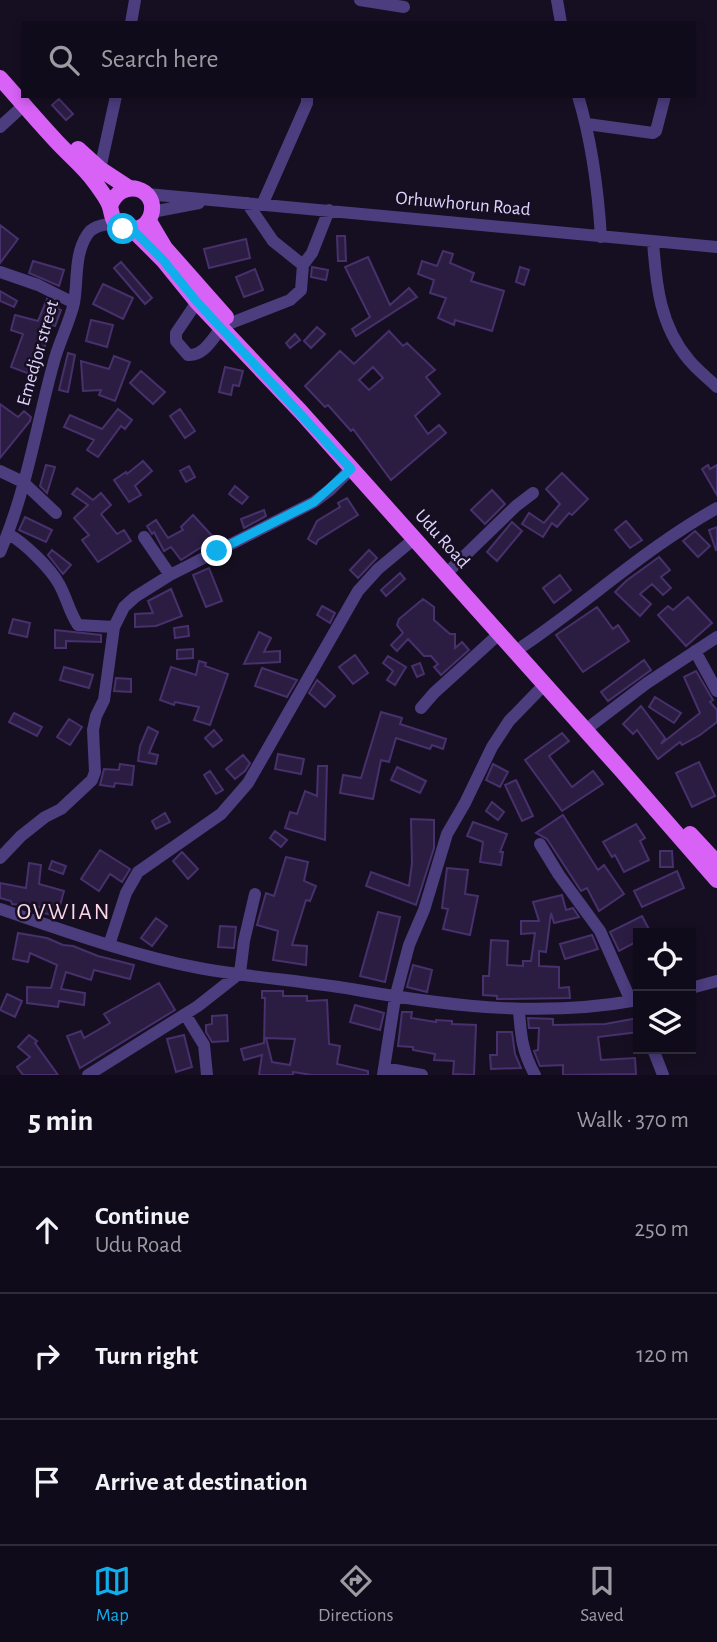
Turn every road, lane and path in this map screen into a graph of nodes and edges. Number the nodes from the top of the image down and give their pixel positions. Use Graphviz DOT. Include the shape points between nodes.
graph roads {
  1 [pos="135,0"];
  2 [pos="360,0"];
  3 [pos="557,0"];
  4 [pos="404,6"];
  5 [pos="131,21"];
  6 [pos="561,21"];
  7 [pos="0,64"];
  8 [pos="0,78"];
  9 [pos="21,92"];
  10 [pos="21,94"];
  11 [pos="24,98"];
  12 [pos="26,98"];
  13 [pos="26,98"];
  14 [pos="116,98"];
  15 [pos="307,98"];
  16 [pos="579,98"];
  17 [pos="664,98"];
  18 [pos="587,124"];
  19 [pos="0,127"];
  20 [pos="100,169"];
  21 [pos="129,188"];
  22 [pos="146,194"];
  23 [pos="206,201"];
  24 [pos="247,203"];
  25 [pos="262,205"];
  26 [pos="110,206"];
  27 [pos="329,210"];
  28 [pos="150,216"];
  29 [pos="116,223"];
  30 [pos="133,230"];
  31 [pos="601,237"];
  32 [pos="653,242"];
  33 [pos="717,247"];
  34 [pos="303,265"];
  35 [pos="0,272"];
  36 [pos="197,302"];
  37 [pos="74,303"];
  38 [pos="227,325"];
  39 [pos="717,387"];
  40 [pos="351,469"];
  41 [pos="0,471"];
  42 [pos="23,482"];
  43 [pos="533,493"];
  44 [pos="717,508"];
  45 [pos="56,513"];
  46 [pos="8,534"];
  47 [pos="144,537"];
  48 [pos="414,539"];
  49 [pos="0,552"];
  50 [pos="452,568"];
  51 [pos="170,575"];
  52 [pos="114,627"];
  53 [pos="499,634"];
  54 [pos="717,637"];
  55 [pos="523,646"];
  56 [pos="695,651"];
  57 [pos="544,685"];
  58 [pos="717,691"];
  59 [pos="421,708"];
  60 [pos="593,723"];
  61 [pos="540,844"];
  62 [pos="0,858"];
  63 [pos="717,863"];
  64 [pos="717,880"];
  65 [pos="255,894"];
  66 [pos="0,909"];
  67 [pos="109,945"];
  68 [pos="240,974"];
  69 [pos="717,981"];
  70 [pos="696,987"];
  71 [pos="633,997"];
  72 [pos="395,998"];
  73 [pos="633,1003"];
  74 [pos="519,1011"];
  75 [pos="185,1014"];
  76 [pos="655,1054"];
  77 [pos="383,1071"];
  78 [pos="88,1075"];
  79 [pos="207,1075"];
  80 [pos="422,1075"];
  81 [pos="535,1075"];
  82 [pos="663,1075"];
  1 -- 5 [label="street"];
  2 -- 4 [label="street"];
  3 -- 6 [label="street"];
  7 -- 9 [label="main road"];
  8 -- 10 [label="main road"];
  11 -- 19 [label="street"];
  12 -- 20 [label="main road"];
  13 -- 26 [label="main road"];
  14 -- 20 [label="street"];
  15 -- 25 [label="street"];
  16 -- 18 [label="street"];
  17 -- 18 [label="street" via="656,131"];
  18 -- 31 [label="street"];
  20 -- 21 [label="main road"];
  21 -- 22 [label="main road"];
  21 -- 26 [label="main road" via="120,190"];
  22 -- 23 [label="street, Orhuwhorun Road"];
  22 -- 28 [label="main road" via="152,202"];
  23 -- 24 [label="street, Orhuwhorun Road"];
  23 -- 28 [label="street, Orhuwhorun Road"];
  24 -- 25 [label="street, Orhuwhorun Road"];
  24 -- 34 [label="street" via="273,241"];
  25 -- 27 [label="street, Orhuwhorun Road"];
  26 -- 29 [label="main road"];
  27 -- 31 [label="street, Orhuwhorun Road"];
  27 -- 34 [label="street"];
  28 -- 30 [label="main road"];
  28 -- 38 [label="main road, Udu Road" via="165,248"];
  29 -- 30 [label="main road"];
  29 -- 37 [label="street, Emedjor street" via="97,226 86,237 75,274"];
  30 -- 36 [label="main road, Udu Road"];
  31 -- 32 [label="street, Orhuwhorun Road"];
  32 -- 33 [label="street, Orhuwhorun Road"];
  32 -- 39 [label="street" via="666,323 689,361"];
  34 -- 38 [label="street" via="302,290 296,296"];
  35 -- 37 [label="street"];
  36 -- 38 [label="main road, Udu Road"];
  36 -- 38 [label="street" via="176,333 176,341 188,355 201,353"];
  37 -- 42 [label="street, Emedjor street" via="53,361"];
  38 -- 40 [label="main road, Udu Road"];
  38 -- 50 [label="main road, Udu Road"];
  40 -- 48 [label="main road, Udu Road"];
  40 -- 51 [label="street" via="314,502"];
  41 -- 42 [label="street"];
  42 -- 45 [label="street"];
  42 -- 46 [label="street, Emedjor street"];
  43 -- 50 [label="street"];
  44 -- 55 [label="street" via="654,548"];
  46 -- 49 [label="street, Emedjor street"];
  46 -- 52 [label="street" via="30,548 59,584 78,625"];
  47 -- 51 [label="street"];
  48 -- 53 [label="main road, Udu Road"];
  48 -- 67 [label="street" via="358,591 248,783 221,814 138,872"];
  50 -- 55 [label="main road, Udu Road"];
  51 -- 52 [label="street" via="124,607"];
  52 -- 62 [label="street" via="104,700 93,730 92,780 61,809 20,836"];
  53 -- 57 [label="main road, Udu Road"];
  53 -- 59 [label="street"];
  54 -- 56 [label="street"];
  55 -- 60 [label="main road, Udu Road"];
  56 -- 58 [label="street"];
  56 -- 60 [label="street"];
  57 -- 64 [label="main road, Udu Road"];
  57 -- 72 [label="street" via="509,720 447,834"];
  60 -- 63 [label="main road, Udu Road"];
  61 -- 71 [label="street" via="600,931"];
  65 -- 68 [label="street"];
  66 -- 67 [label="street"];
  67 -- 68 [label="street"];
  68 -- 72 [label="street"];
  68 -- 75 [label="street"];
  69 -- 70 [label="street"];
  72 -- 74 [label="street"];
  72 -- 77 [label="street"];
  73 -- 74 [label="street"];
  74 -- 81 [label="street" via="520,1041"];
  75 -- 78 [label="street"];
  75 -- 79 [label="street" via="204,1045"];
  76 -- 82 [label="street"];
  77 -- 80 [label="street"];
}
